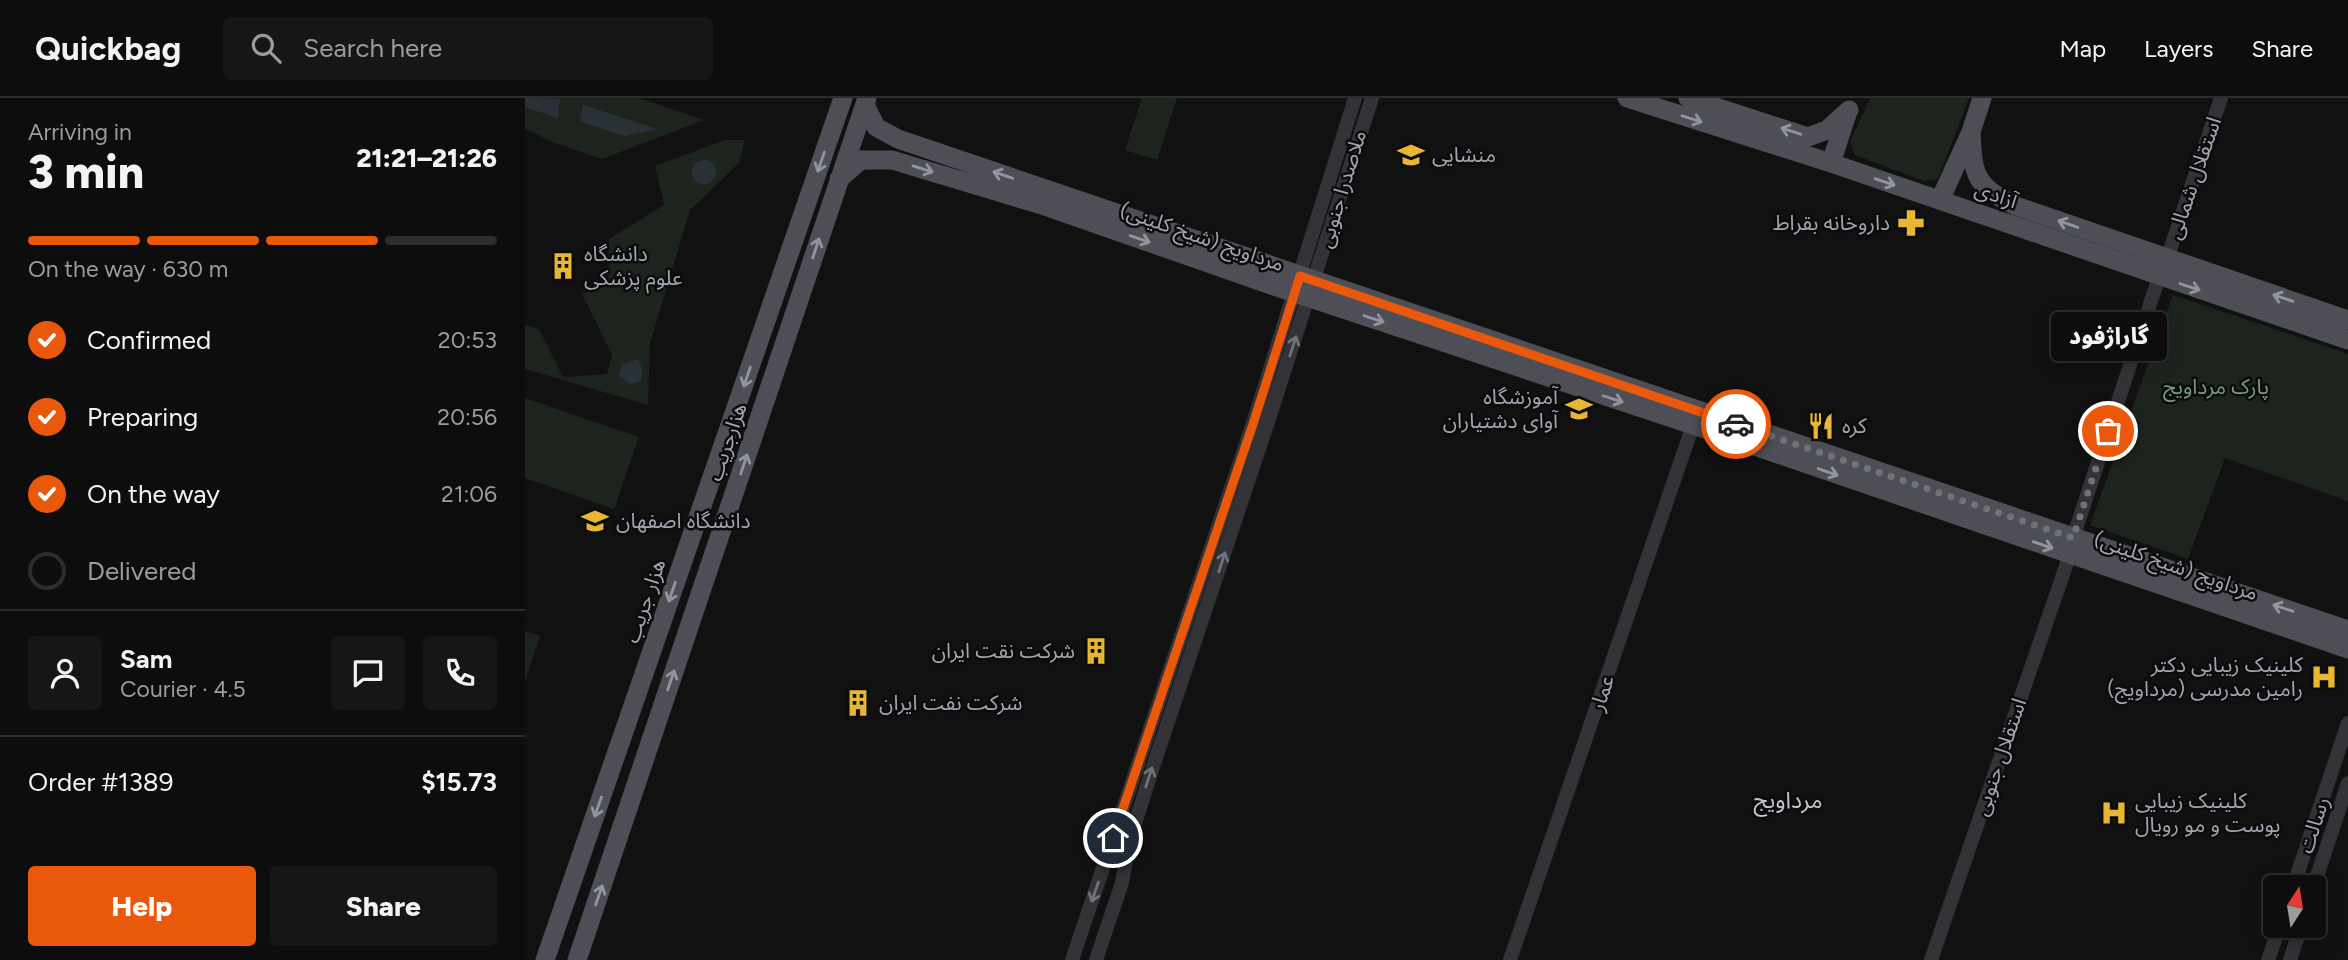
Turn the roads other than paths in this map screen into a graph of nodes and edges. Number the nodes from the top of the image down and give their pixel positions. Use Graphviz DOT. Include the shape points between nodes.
graph roads {
  1 [pos="843,98"];
  2 [pos="1355,98"];
  3 [pos="1372,98"];
  4 [pos="1627,98"];
  5 [pos="1688,98"];
  6 [pos="1982,98"];
  7 [pos="2221,98"];
  8 [pos="866,102"];
  9 [pos="1851,104"];
  10 [pos="1971,132"];
  11 [pos="1831,163"];
  12 [pos="839,179"];
  13 [pos="1048,198"];
  14 [pos="1940,200"];
  15 [pos="2163,268"];
  16 [pos="1304,287"];
  17 [pos="2348,320"];
  18 [pos="2348,340"];
  19 [pos="1693,425"];
  20 [pos="2072,546"];
  21 [pos="2348,630"];
  22 [pos="2348,649"];
  23 [pos="2348,723"];
  24 [pos="2348,783"];
  25 [pos="2297,875"];
  26 [pos="2317,875"];
  27 [pos="2276,938"];
  28 [pos="2297,938"];
  29 [pos="545,960"];
  30 [pos="577,960"];
  31 [pos="1072,960"];
  32 [pos="1096,960"];
  33 [pos="1510,960"];
  34 [pos="1931,960"];
  35 [pos="2268,960"];
  36 [pos="2290,960"];
  1 -- 29 [label="main road, هزار جریب, one-way"];
  2 -- 16 [label="street, ملاصدرا جنوبی"];
  3 -- 16 [label="street, ملاصدرا جنوبی"];
  4 -- 11 [label="main road, آزادی, one-way"];
  9 -- 5 [label="main road, one-way" via="1827,130 1808,137"];
  6 -- 10 [label="main road"];
  7 -- 15 [label="street, استقلال شمالی"];
  8 -- 12 [label="main road, هزارجریب"];
  13 -- 8 [label="main road, مرداویج (شیخ کلینی), one-way" via="898,139 876,127"];
  9 -- 11 [label="main road"];
  10 -- 14 [label="main road"];
  15 -- 10 [label="main road, آزادی, one-way" via="1996,196 1979,181 1972,166"];
  11 -- 14 [label="main road, آزادی, one-way"];
  12 -- 13 [label="main road, مرداویج (شیخ کلینی), one-way" via="862,160 892,160"];
  30 -- 12 [label="main road, هزارجریب, one-way"];
  13 -- 16 [label="main road, مرداویج (شیخ کلینی)"];
  14 -- 15 [label="main road, آزادی"];
  17 -- 15 [label="main road, آزادی, one-way"];
  15 -- 18 [label="main road, آزادی, one-way"];
  15 -- 20 [label="street, استقلال شمالی"];
  16 -- 19 [label="main road, مرداویج (شیخ کلینی), one-way"];
  16 -- 20 [label="main road, مرداویج (شیخ کلینی)"];
  16 -- 31 [label="street, one-way" via="1254,421"];
  32 -- 16 [label="street, one-way"];
  19 -- 20 [label="main road, مرداویج (شیخ کلینی), one-way"];
  19 -- 33 [label="street, عمار"];
  21 -- 20 [label="main road, مرداویج (شیخ کلینی), one-way"];
  20 -- 22 [label="main road, مرداویج (شیخ کلینی)"];
  20 -- 34 [label="street, استقلال جنوبی"];
  23 -- 25 [label="street, رسالت"];
  24 -- 26 [label="street, رسالت"];
  27 -- 35 [label="street"];
  28 -- 36 [label="street"];
}
